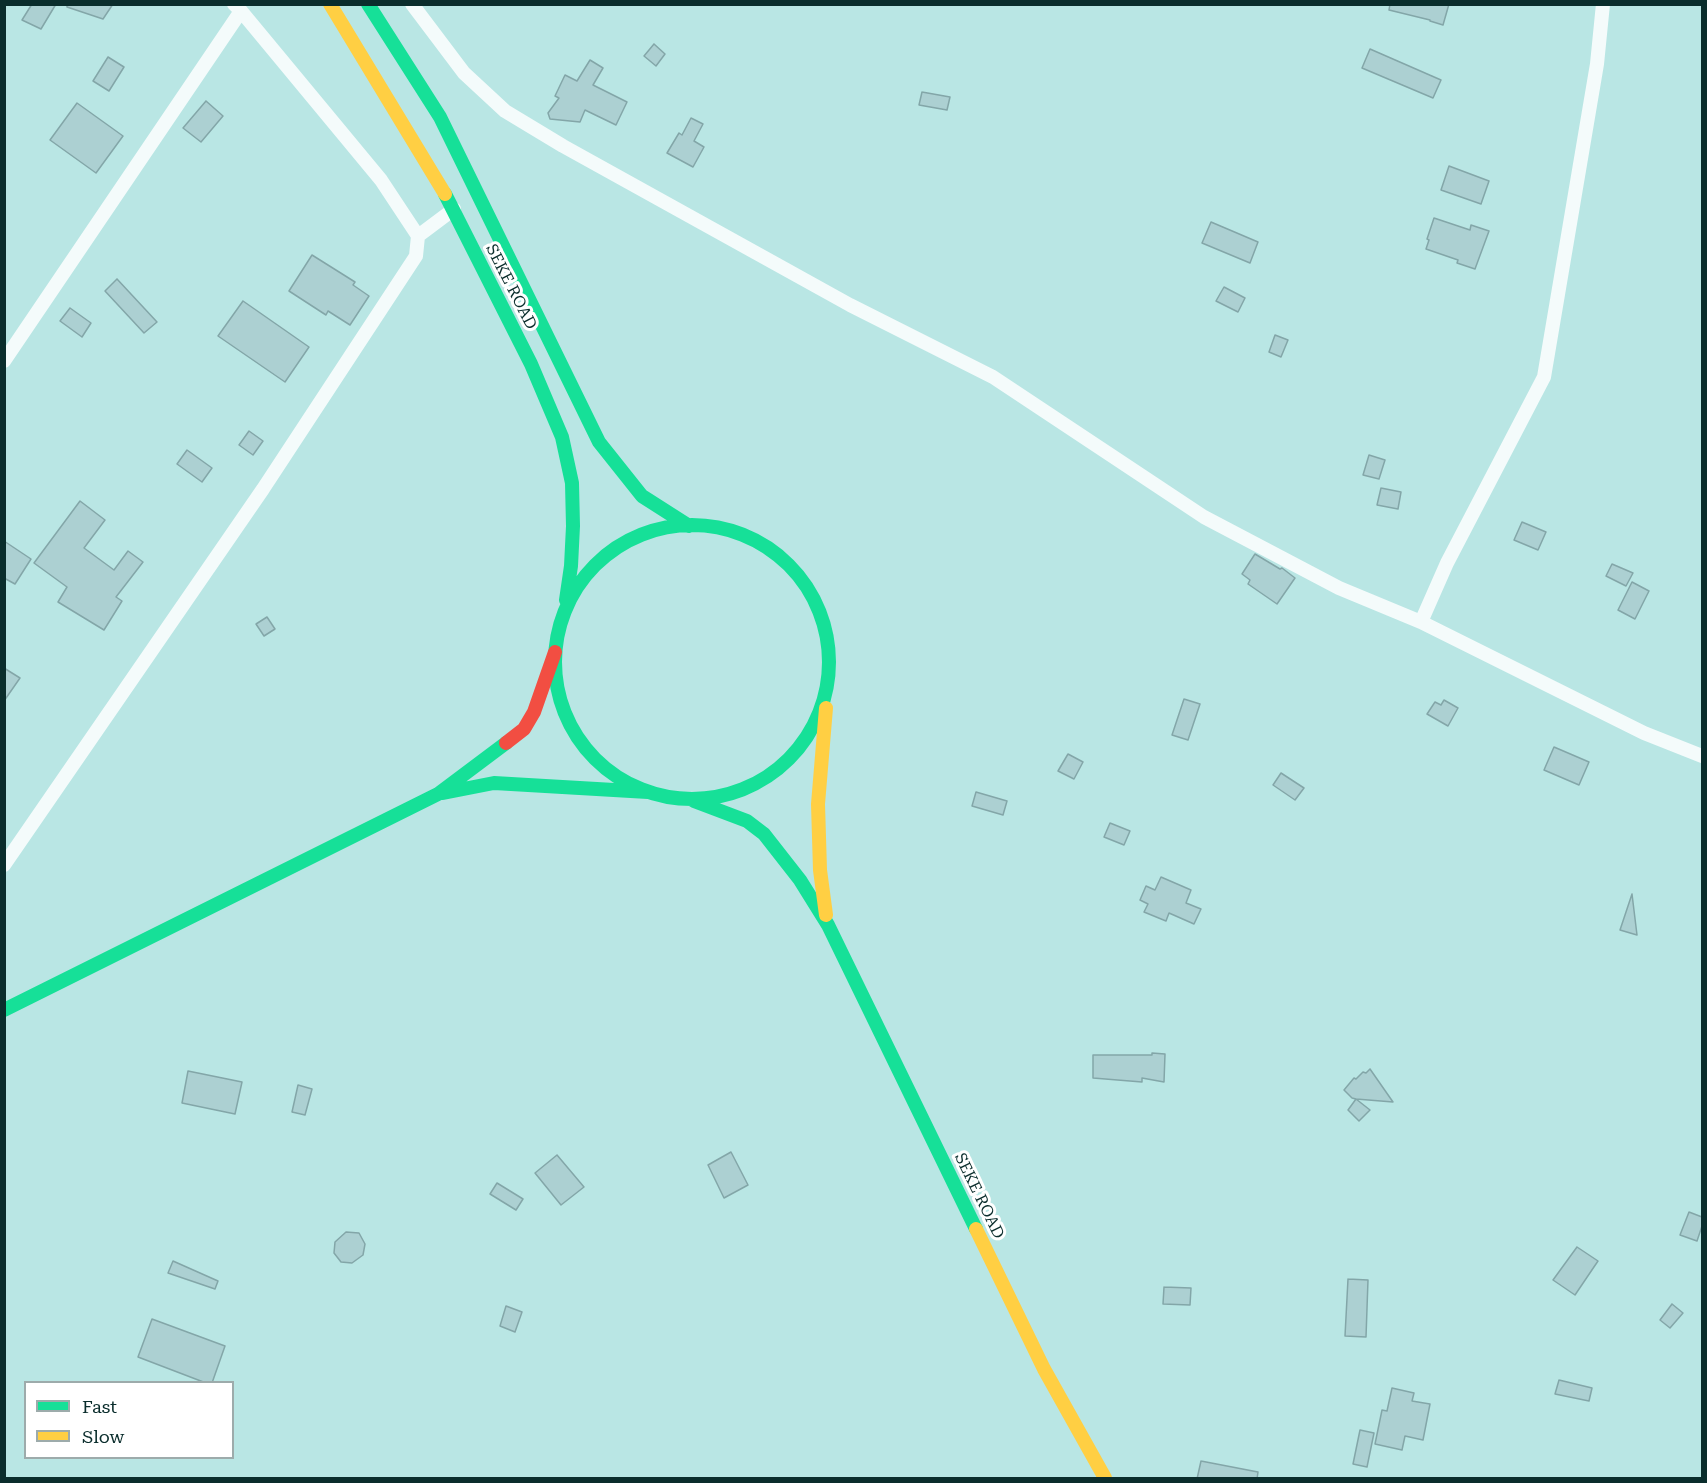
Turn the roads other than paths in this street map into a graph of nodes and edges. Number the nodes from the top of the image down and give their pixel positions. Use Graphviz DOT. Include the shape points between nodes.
graph roads {
  1 [pos="330,4"];
  2 [pos="368,4"];
  3 [pos="412,4"];
  4 [pos="1603,4"];
  5 [pos="238,8"];
  6 [pos="454,209"];
  7 [pos="418,236"];
  8 [pos="4,361"];
  9 [pos="689,526"];
  10 [pos="564,613"];
  11 [pos="1421,622"];
  12 [pos="555,652"];
  13 [pos="826,693"];
  14 [pos="1702,756"];
  15 [pos="648,792"];
  16 [pos="438,794"];
  17 [pos="691,799"];
  18 [pos="4,865"];
  19 [pos="828,925"];
  20 [pos="4,1010"];
  21 [pos="1105,1479"];
  1 -- 6 [label="main road, SEKE ROAD"];
  2 -- 9 [label="main road, SEKE ROAD" via="440,117 599,442 642,496"];
  3 -- 11 [label="street" via="464,73 505,111 850,305 993,376 1204,517 1339,588"];
  4 -- 11 [label="street" via="1598,64 1544,377"];
  5 -- 7 [label="street" via="381,180"];
  5 -- 8 [label="street"];
  6 -- 7 [label="street"];
  6 -- 10 [label="main road, SEKE ROAD" via="531,364 562,437 572,483 573,526"];
  7 -- 18 [label="street" via="416,256 263,489"];
  9 -- 10 [label="main road, SEKE ROAD" via="662,529 613,550 592,568"];
  9 -- 13 [label="main road, SEKE ROAD" via="716,528 768,548 801,580 820,612 828,638"];
  10 -- 12 [label="main road, SEKE ROAD"];
  11 -- 14 [label="street" via="1644,733"];
  12 -- 15 [label="main road, SEKE ROAD" via="556,682 564,711 578,738 597,761"];
  12 -- 16 [label="main road" via="524,729"];
  13 -- 17 [label="main road, SEKE ROAD" via="816,722 800,748 778,770 751,786 722,796"];
  13 -- 19 [label="main road" via="818,835"];
  15 -- 16 [label="main road" via="494,783"];
  15 -- 17 [label="main road, SEKE ROAD"];
  16 -- 20 [label="main road"];
  17 -- 19 [label="main road" via="747,821 764,834"];
  19 -- 21 [label="main road, SEKE ROAD" via="1044,1369"];
}
